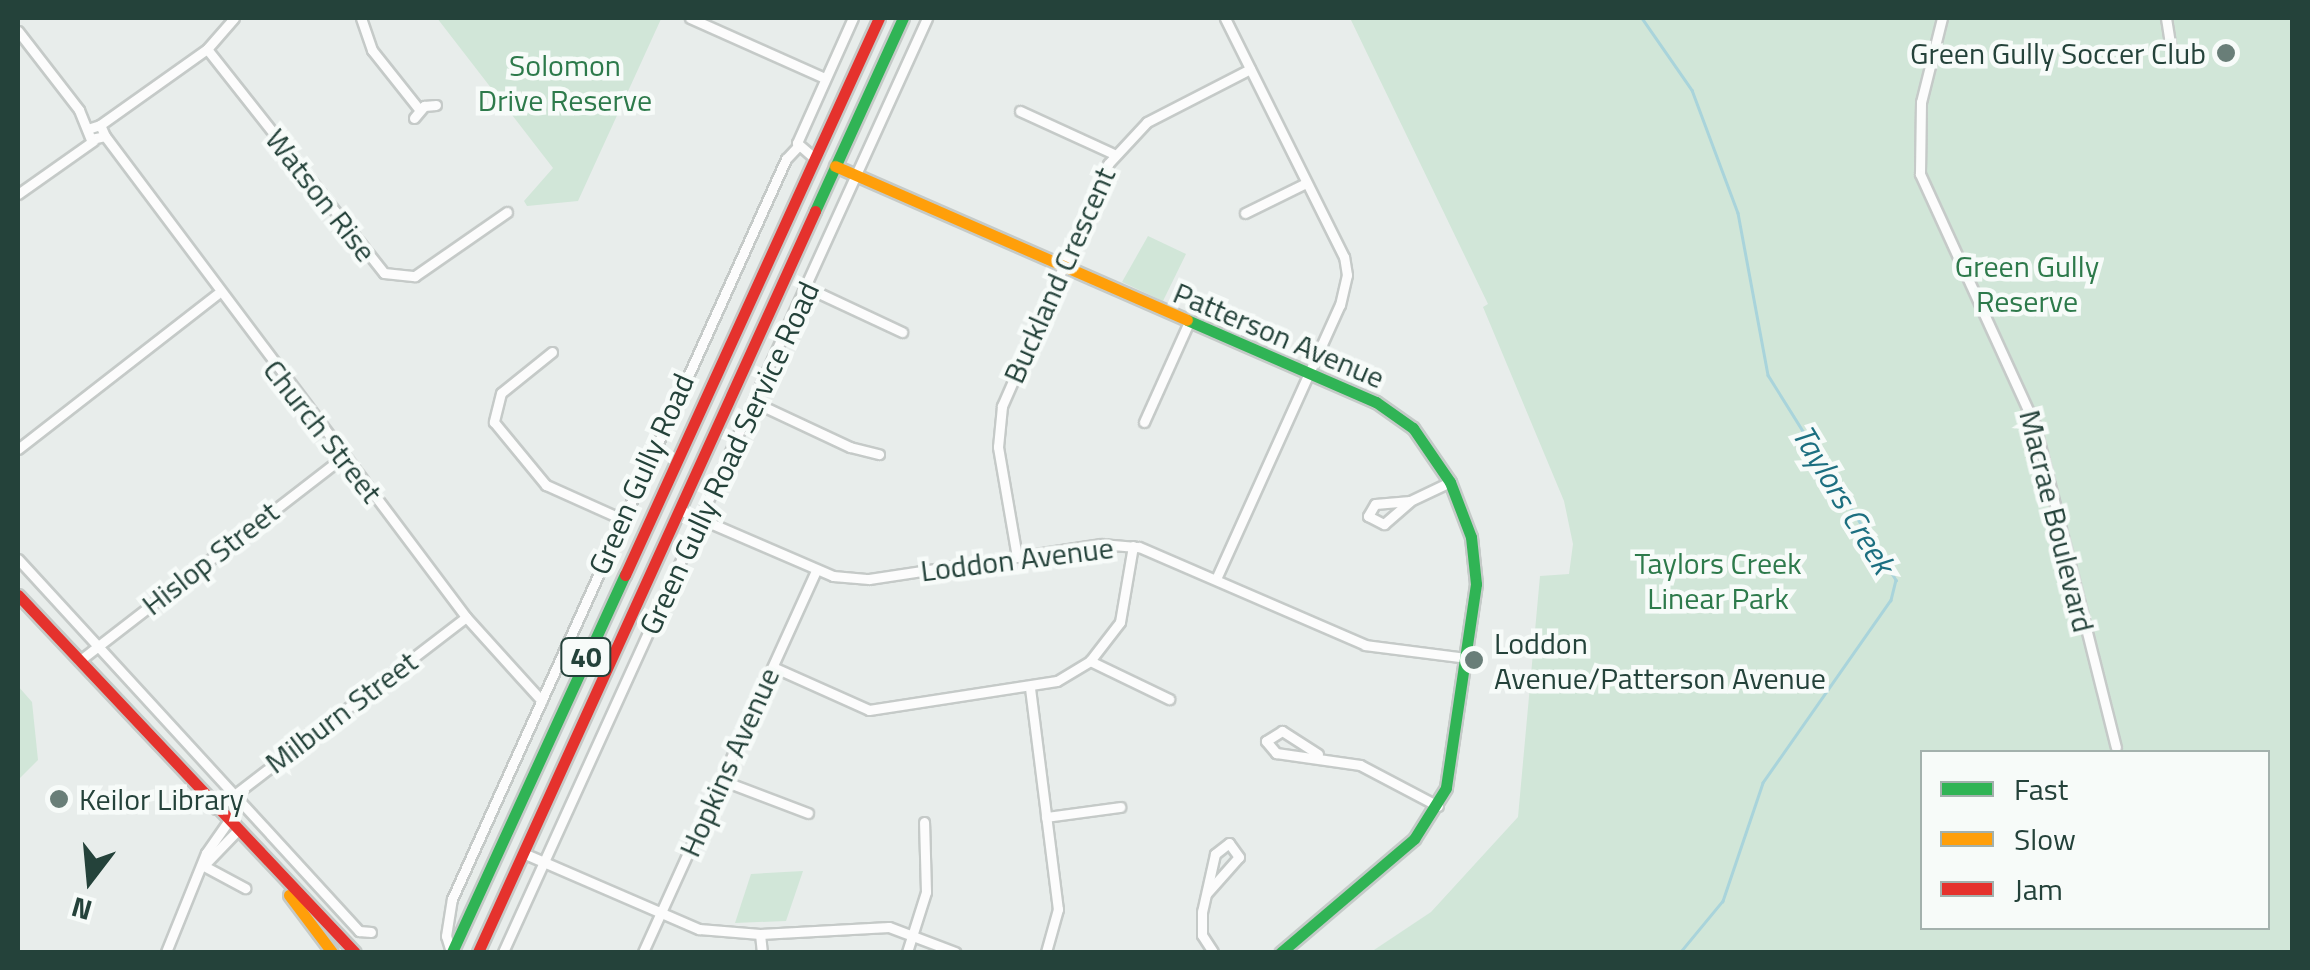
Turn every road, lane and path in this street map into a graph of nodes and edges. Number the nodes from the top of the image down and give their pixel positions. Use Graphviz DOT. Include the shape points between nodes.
graph roads {
  1 [pos="234,18"];
  2 [pos="361,18"];
  3 [pos="852,18"];
  4 [pos="879,18"];
  5 [pos="902,18"];
  6 [pos="927,18"];
  7 [pos="1225,18"];
  8 [pos="1942,18"];
  9 [pos="2166,18"];
  10 [pos="695,19"];
  11 [pos="18,31"];
  12 [pos="207,49"];
  13 [pos="2172,57"];
  14 [pos="1250,69"];
  15 [pos="825,78"];
  16 [pos="436,105"];
  17 [pos="1020,110"];
  18 [pos="96,132"];
  19 [pos="798,146"];
  20 [pos="1114,154"];
  21 [pos="812,156"];
  22 [pos="835,166"];
  23 [pos="856,175"];
  24 [pos="1306,183"];
  25 [pos="18,194"];
  26 [pos="508,212"];
  27 [pos="1245,213"];
  28 [pos="1062,268"];
  29 [pos="808,288"];
  30 [pos="218,294"];
  31 [pos="1189,322"];
  32 [pos="902,332"];
  33 [pos="552,352"];
  34 [pos="1310,372"];
  35 [pos="756,403"];
  36 [pos="1144,422"];
  37 [pos="18,448"];
  38 [pos="880,454"];
  39 [pos="343,456"];
  40 [pos="1450,482"];
  41 [pos="638,490"];
  42 [pos="657,500"];
  43 [pos="1410,501"];
  44 [pos="680,510"];
  45 [pos="624,520"];
  46 [pos="701,520"];
  47 [pos="1133,546"];
  48 [pos="1016,557"];
  49 [pos="18,559"];
  50 [pos="815,572"];
  51 [pos="1216,579"];
  52 [pos="18,595"];
  53 [pos="466,617"];
  54 [pos="97,645"];
  55 [pos="1467,658"];
  56 [pos="78,661"];
  57 [pos="1090,661"];
  58 [pos="773,667"];
  59 [pos="1030,688"];
  60 [pos="1170,699"];
  61 [pos="542,701"];
  62 [pos="2116,747"];
  63 [pos="1318,754"];
  64 [pos="721,780"];
  65 [pos="234,794"];
  66 [pos="1438,806"];
  67 [pos="1120,807"];
  68 [pos="216,809"];
  69 [pos="808,814"];
  70 [pos="1046,817"];
  71 [pos="924,822"];
  72 [pos="233,827"];
  73 [pos="524,853"];
  74 [pos="544,862"];
  75 [pos="267,864"];
  76 [pos="204,866"];
  77 [pos="245,888"];
  78 [pos="1208,894"];
  79 [pos="660,915"];
  80 [pos="332,928"];
  81 [pos="370,932"];
  82 [pos="760,934"];
  83 [pos="916,935"];
  84 [pos="166,952"];
  85 [pos="332,952"];
  86 [pos="355,952"];
  87 [pos="364,952"];
  88 [pos="451,952"];
  89 [pos="478,952"];
  90 [pos="503,952"];
  91 [pos="643,952"];
  92 [pos="762,952"];
  93 [pos="907,952"];
  94 [pos="956,952"];
  95 [pos="1046,952"];
  96 [pos="1212,952"];
  97 [pos="1281,952"];
  1 -- 12 [label="street"];
  2 -- 16 [label="street" via="372,50 416,114"];
  3 -- 15 [label="street"];
  4 -- 21 [label="main road, Green Gully Road / 40"];
  5 -- 22 [label="main road, Green Gully Road / 40"];
  6 -- 23 [label="street, Green Gully Road Service Road"];
  7 -- 14 [label="street"];
  8 -- 62 [label="street, Macrae Boulevard" via="1921,102 1920,174 2035,425"];
  9 -- 13 [label="street"];
  10 -- 15 [label="street"];
  11 -- 18 [label="street, Church Street"];
  12 -- 18 [label="street"];
  12 -- 26 [label="street, Watson Rise" via="384,273 415,276"];
  14 -- 20 [label="street, Buckland Crescent" via="1162,113"];
  14 -- 24 [label="street"];
  15 -- 19 [label="street"];
  17 -- 20 [label="street"];
  18 -- 25 [label="street"];
  18 -- 30 [label="street, Church Street"];
  19 -- 21 [label="street"];
  19 -- 41 [label="street"];
  20 -- 28 [label="street, Buckland Crescent"];
  21 -- 22 [label="main road, Patterson Avenue"];
  21 -- 42 [label="main road, Green Gully Road / 40"];
  22 -- 23 [label="main road, Patterson Avenue"];
  22 -- 44 [label="main road, Green Gully Road / 40"];
  23 -- 28 [label="main road, Patterson Avenue"];
  23 -- 29 [label="street, Green Gully Road Service Road"];
  24 -- 27 [label="street"];
  24 -- 34 [label="street" via="1347,275"];
  28 -- 31 [label="main road, Patterson Avenue"];
  28 -- 48 [label="street, Buckland Crescent" via="1000,416 998,447"];
  29 -- 32 [label="street"];
  29 -- 35 [label="street, Green Gully Road Service Road"];
  30 -- 37 [label="street"];
  30 -- 39 [label="street, Church Street"];
  31 -- 34 [label="main road, Patterson Avenue"];
  31 -- 36 [label="street"];
  33 -- 45 [label="street" via="501,392 494,422 546,485"];
  34 -- 40 [label="main road, Patterson Avenue" via="1404,420"];
  34 -- 51 [label="street"];
  35 -- 38 [label="street"];
  35 -- 46 [label="street, Green Gully Road Service Road"];
  39 -- 53 [label="street, Church Street"];
  39 -- 54 [label="street, Hislop Street"];
  40 -- 43 [label="street"];
  40 -- 55 [label="main road, Patterson Avenue" via="1476,560"];
  41 -- 42 [label="street"];
  41 -- 45 [label="street"];
  42 -- 44 [label="main road"];
  42 -- 88 [label="main road, Green Gully Road / 40"];
  44 -- 46 [label="street, Loddon Avenue"];
  44 -- 73 [label="main road, Green Gully Road / 40"];
  45 -- 61 [label="street"];
  46 -- 50 [label="street, Loddon Avenue"];
  46 -- 74 [label="street, Green Gully Road Service Road"];
  47 -- 48 [label="street, Loddon Avenue"];
  47 -- 51 [label="street, Loddon Avenue"];
  47 -- 57 [label="street" via="1125,610"];
  48 -- 50 [label="street, Loddon Avenue" via="868,579"];
  49 -- 54 [label="street"];
  50 -- 58 [label="street, Hopkins Avenue"];
  51 -- 55 [label="street, Loddon Avenue" via="1365,645"];
  52 -- 56 [label="main road"];
  53 -- 61 [label="street, Church Street"];
  53 -- 65 [label="street, Milburn Street"];
  54 -- 56 [label="street, Hislop Street"];
  54 -- 65 [label="street"];
  55 -- 66 [label="main road, Patterson Avenue" via="1454,762"];
  56 -- 68 [label="main road"];
  57 -- 59 [label="street"];
  57 -- 60 [label="street"];
  58 -- 59 [label="street" via="870,710"];
  58 -- 64 [label="street, Hopkins Avenue"];
  59 -- 70 [label="street"];
  61 -- 88 [label="street" via="447,916"];
  63 -- 63 [label="street" via="1282,731 1266,741 1276,753"];
  63 -- 66 [label="street" via="1360,765"];
  64 -- 69 [label="street"];
  64 -- 79 [label="street, Hopkins Avenue"];
  65 -- 68 [label="street, Milburn Street"];
  65 -- 81 [label="street" via="359,931"];
  66 -- 97 [label="main road, Patterson Avenue" via="1408,845"];
  67 -- 70 [label="street"];
  68 -- 72 [label="main road"];
  70 -- 95 [label="street" via="1058,909"];
  71 -- 83 [label="street" via="926,892"];
  72 -- 75 [label="main road"];
  72 -- 76 [label="street"];
  73 -- 74 [label="street"];
  73 -- 89 [label="main road, Green Gully Road / 40"];
  74 -- 79 [label="street"];
  74 -- 90 [label="street, Green Gully Road Service Road"];
  75 -- 80 [label="main road"];
  75 -- 85 [label="main road"];
  76 -- 77 [label="street"];
  76 -- 84 [label="street"];
  78 -- 78 [label="street" via="1239,857 1229,843 1214,854"];
  78 -- 96 [label="street" via="1201,929"];
  79 -- 82 [label="street" via="719,933"];
  79 -- 91 [label="street, Hopkins Avenue"];
  80 -- 86 [label="main road"];
  80 -- 87 [label="main road"];
  82 -- 83 [label="street" via="873,926"];
  82 -- 92 [label="street"];
  83 -- 93 [label="street"];
  83 -- 94 [label="street"];
}
